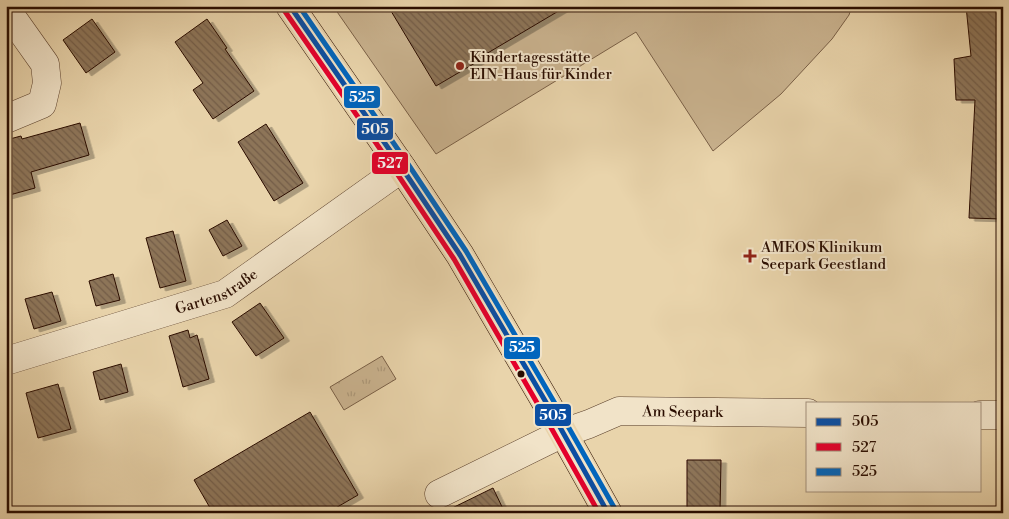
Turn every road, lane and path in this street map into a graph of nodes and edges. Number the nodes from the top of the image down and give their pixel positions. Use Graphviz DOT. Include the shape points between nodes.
graph roads {
  1 [pos="290,6"];
  2 [pos="6,9"];
  3 [pos="6,118"];
  4 [pos="402,168"];
  5 [pos="6,362"];
  6 [pos="806,413"];
  7 [pos="982,415"];
  8 [pos="1003,415"];
  9 [pos="563,433"];
  10 [pos="439,494"];
  11 [pos="608,513"];
  1 -- 4 [label="main road"];
  2 -- 3 [label="street" via="45,64 47,83 42,104"];
  4 -- 5 [label="street, Gartenstraße" via="225,294"];
  4 -- 9 [label="main road" via="460,255"];
  6 -- 9 [label="street, Am Seepark" via="619,411"];
  7 -- 8 [label="street"];
  9 -- 10 [label="street, Am Seepark"];
  9 -- 11 [label="main road"];
}
